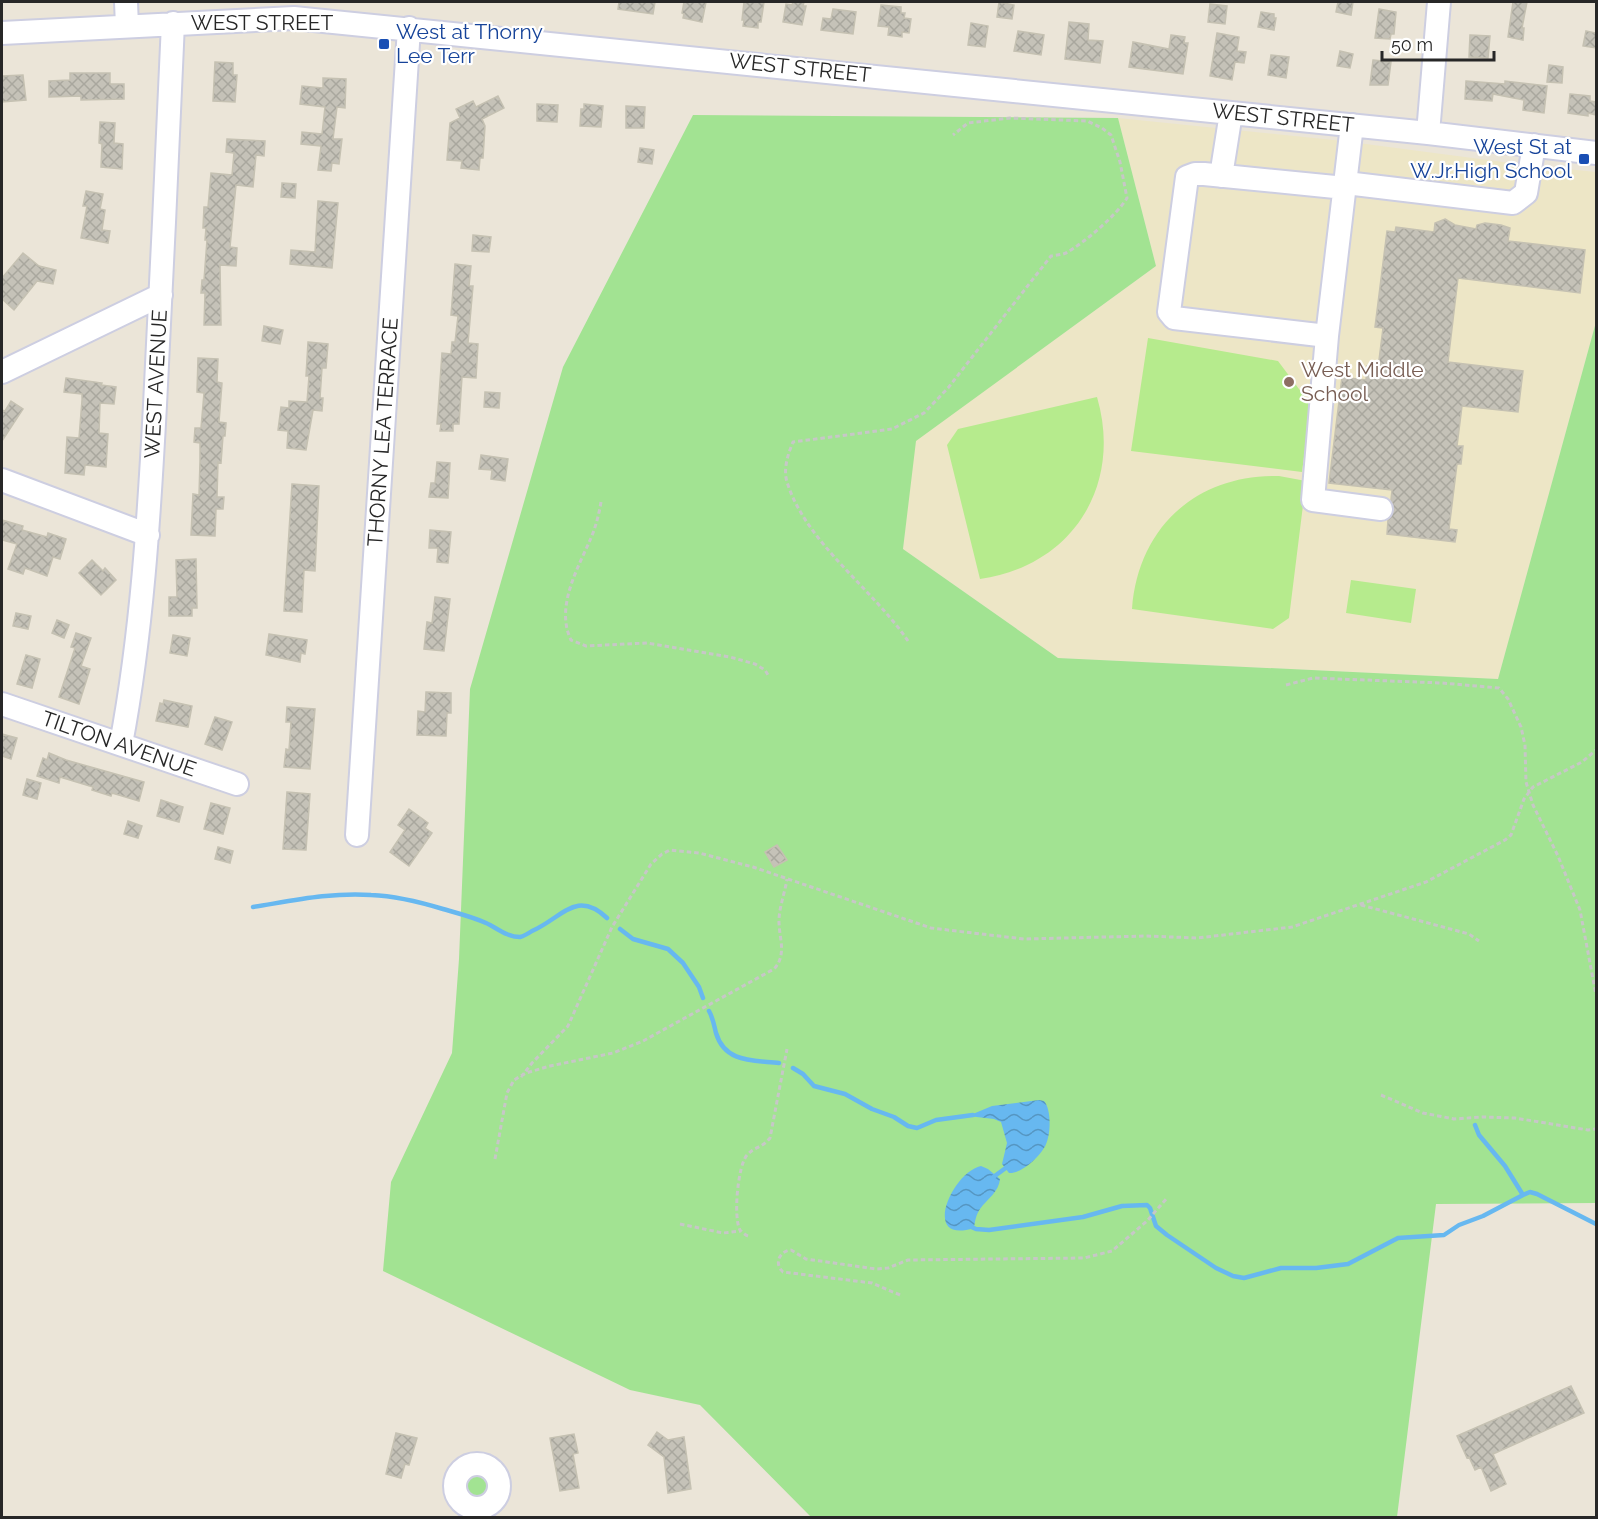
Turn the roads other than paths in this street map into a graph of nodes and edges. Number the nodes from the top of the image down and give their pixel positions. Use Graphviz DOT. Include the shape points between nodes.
graph roads {
  1 [pos="126,2"];
  2 [pos="1439,2"];
  3 [pos="173,23"];
  4 [pos="128,27"];
  5 [pos="409,28"];
  6 [pos="2,33"];
  7 [pos="1231,113"];
  8 [pos="1352,125"];
  9 [pos="1428,133"];
  10 [pos="1534,145"];
  11 [pos="1596,153"];
  12 [pos="1221,176"];
  13 [pos="1345,185"];
  14 [pos="161,295"];
  15 [pos="1327,336"];
  16 [pos="2,372"];
  17 [pos="2,480"];
  18 [pos="1381,509"];
  19 [pos="148,535"];
  20 [pos="2,704"];
  21 [pos="122,744"];
  22 [pos="237,784"];
  23 [pos="357,835"];
  1 -- 4 [label="street"];
  2 -- 9 [label="street"];
  3 -- 4 [label="street, WEST STREET"];
  3 -- 5 [label="street, WEST STREET" via="294,18"];
  3 -- 14 [label="street, WEST AVENUE"];
  4 -- 6 [label="street, WEST STREET"];
  5 -- 7 [label="street, WEST STREET"];
  5 -- 23 [label="street, THORNY LEA TERRACE"];
  7 -- 8 [label="street, WEST STREET"];
  7 -- 12 [label="street"];
  8 -- 9 [label="street, WEST STREET"];
  8 -- 13 [label="street"];
  9 -- 10 [label="street, WEST STREET"];
  10 -- 11 [label="street, WEST STREET"];
  10 -- 13 [label="street" via="1526,193 1513,203"];
  12 -- 13 [label="street"];
  12 -- 15 [label="street" via="1187,177 1171,316"];
  13 -- 15 [label="street"];
  14 -- 16 [label="street"];
  14 -- 19 [label="street, WEST AVENUE"];
  15 -- 18 [label="street" via="1313,500"];
  17 -- 19 [label="street"];
  19 -- 21 [label="street, WEST AVENUE"];
  20 -- 21 [label="street, TILTON AVENUE"];
  21 -- 22 [label="street, TILTON AVENUE"];
}
